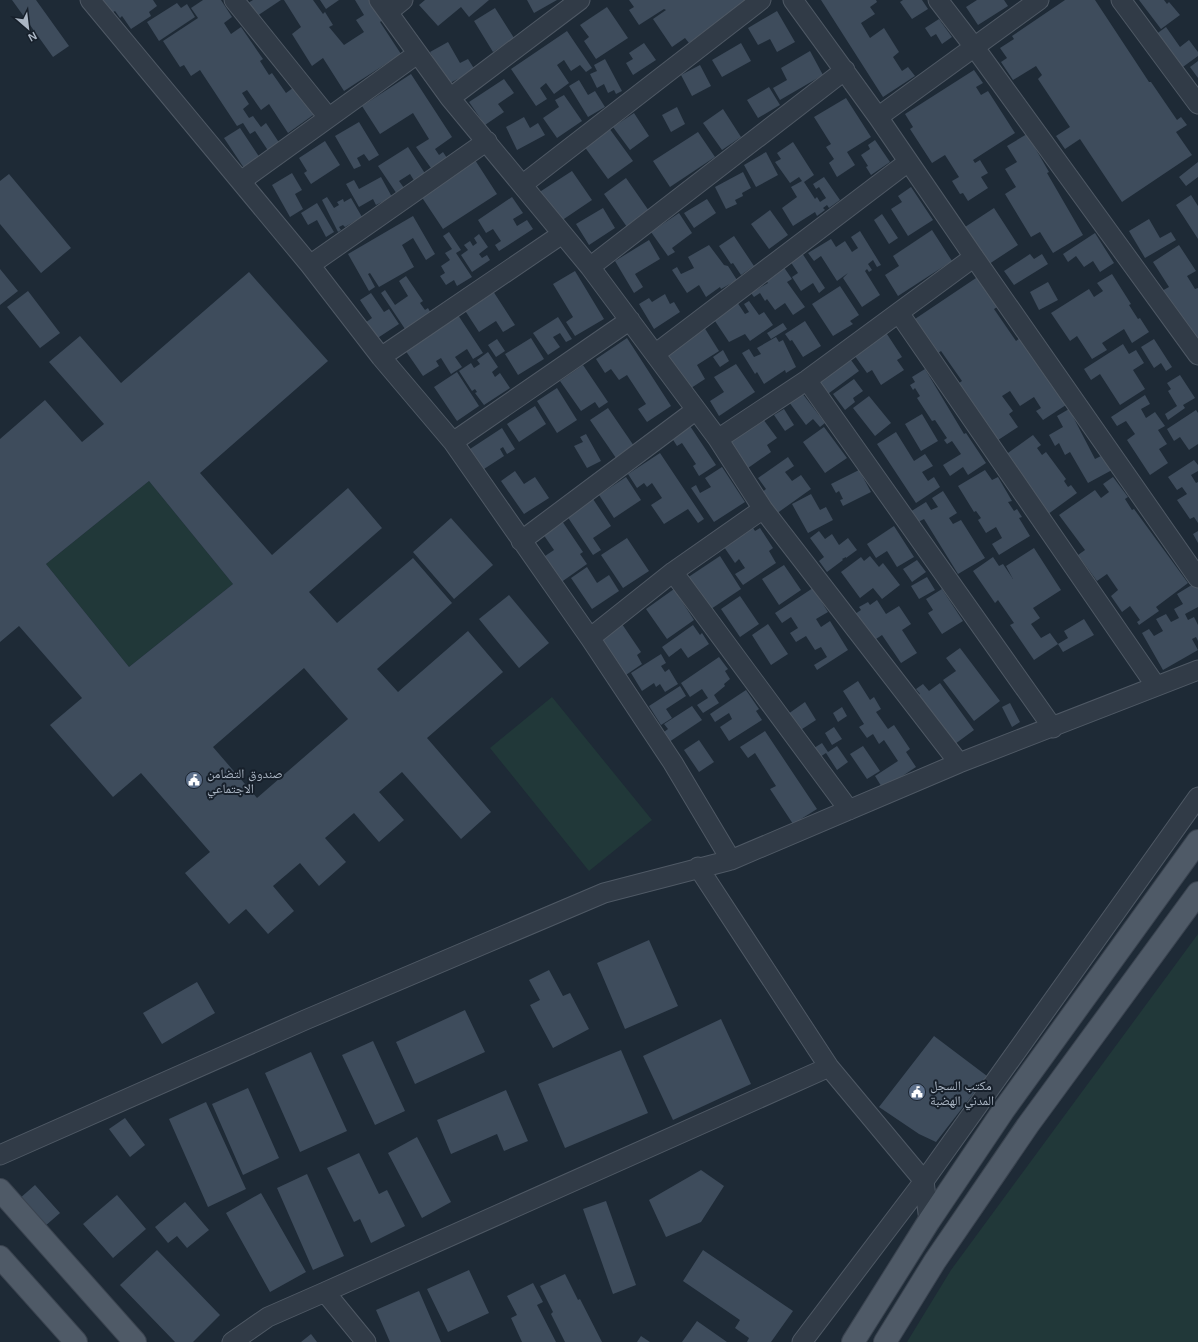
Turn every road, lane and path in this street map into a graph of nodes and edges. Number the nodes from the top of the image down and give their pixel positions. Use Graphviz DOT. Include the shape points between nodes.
graph roads {
  1 [pos="90,0"];
  2 [pos="234,0"];
  3 [pos="403,0"];
  4 [pos="580,0"];
  5 [pos="761,0"];
  6 [pos="794,0"];
  7 [pos="938,0"];
  8 [pos="1039,0"];
  9 [pos="1121,0"];
  10 [pos="383,6"];
  11 [pos="975,48"];
  12 [pos="417,54"];
  13 [pos="845,70"];
  14 [pos="450,98"];
  15 [pos="1198,104"];
  16 [pos="328,117"];
  17 [pos="878,117"];
  18 [pos="487,141"];
  19 [pos="908,162"];
  20 [pos="241,181"];
  21 [pos="522,185"];
  22 [pos="562,234"];
  23 [pos="974,257"];
  24 [pos="310,265"];
  25 [pos="590,267"];
  26 [pos="899,313"];
  27 [pos="630,320"];
  28 [pos="655,354"];
  29 [pos="1198,355"];
  30 [pos="381,357"];
  31 [pos="807,380"];
  32 [pos="696,410"];
  33 [pos="718,439"];
  34 [pos="453,442"];
  35 [pos="763,509"];
  36 [pos="521,541"];
  37 [pos="673,572"];
  38 [pos="1198,578"];
  39 [pos="590,638"];
  40 [pos="1198,670"];
  41 [pos="1156,686"];
  42 [pos="1053,728"];
  43 [pos="959,763"];
  44 [pos="1198,797"];
  45 [pos="849,810"];
  46 [pos="1198,841"];
  47 [pos="732,860"];
  48 [pos="698,868"];
  49 [pos="1198,893"];
  50 [pos="829,1067"];
  51 [pos="1003,1111"];
  52 [pos="1028,1125"];
  53 [pos="0,1154"];
  54 [pos="924,1181"];
  55 [pos="0,1190"];
  56 [pos="929,1221"];
  57 [pos="0,1257"];
  58 [pos="325,1292"];
  59 [pos="76,1342"];
  60 [pos="135,1342"];
  61 [pos="232,1342"];
  62 [pos="366,1342"];
  63 [pos="802,1342"];
  64 [pos="852,1342"];
  65 [pos="885,1342"];
  1 -- 20 [label="street"];
  2 -- 16 [label="street"];
  3 -- 10 [label="street"];
  4 -- 14 [label="street"];
  5 -- 21 [label="street"];
  6 -- 13 [label="street"];
  7 -- 11 [label="street"];
  8 -- 11 [label="street"];
  9 -- 15 [label="street"];
  10 -- 12 [label="street"];
  11 -- 17 [label="street"];
  11 -- 29 [label="street"];
  12 -- 14 [label="street"];
  12 -- 16 [label="street"];
  13 -- 17 [label="street"];
  13 -- 25 [label="street"];
  14 -- 18 [label="street"];
  16 -- 20 [label="street"];
  17 -- 19 [label="street"];
  18 -- 21 [label="street"];
  18 -- 24 [label="street"];
  19 -- 23 [label="street"];
  19 -- 28 [label="street"];
  20 -- 24 [label="street"];
  21 -- 22 [label="street"];
  22 -- 25 [label="street"];
  22 -- 30 [label="street"];
  23 -- 26 [label="street"];
  23 -- 38 [label="street"];
  24 -- 30 [label="street"];
  25 -- 27 [label="street"];
  26 -- 31 [label="street"];
  26 -- 41 [label="street"];
  27 -- 28 [label="street"];
  27 -- 34 [label="street"];
  28 -- 32 [label="street"];
  30 -- 34 [label="street"];
  31 -- 33 [label="street"];
  31 -- 42 [label="street"];
  32 -- 33 [label="street"];
  32 -- 36 [label="street"];
  33 -- 35 [label="street"];
  34 -- 36 [label="street"];
  35 -- 37 [label="street"];
  35 -- 43 [label="street"];
  36 -- 39 [label="street"];
  37 -- 39 [label="street"];
  37 -- 45 [label="street"];
  39 -- 47 [label="street" via="674,763"];
  40 -- 41 [label="street"];
  41 -- 42 [label="street"];
  42 -- 43 [label="street"];
  43 -- 45 [label="street"];
  44 -- 54 [label="street"];
  45 -- 47 [label="street"];
  46 -- 51 [label="main road"];
  47 -- 48 [label="street"];
  48 -- 50 [label="street"];
  48 -- 53 [label="street" via="604,893 305,1020"];
  49 -- 52 [label="main road"];
  50 -- 54 [label="street"];
  50 -- 58 [label="street"];
  51 -- 52 [label="main road"];
  51 -- 56 [label="main road"];
  52 -- 65 [label="main road" via="935,1261"];
  54 -- 56 [label="street"];
  54 -- 63 [label="street"];
  55 -- 60 [label="main road"];
  56 -- 64 [label="main road"];
  57 -- 59 [label="main road"];
  58 -- 61 [label="street" via="268,1317"];
  58 -- 62 [label="street"];
}
